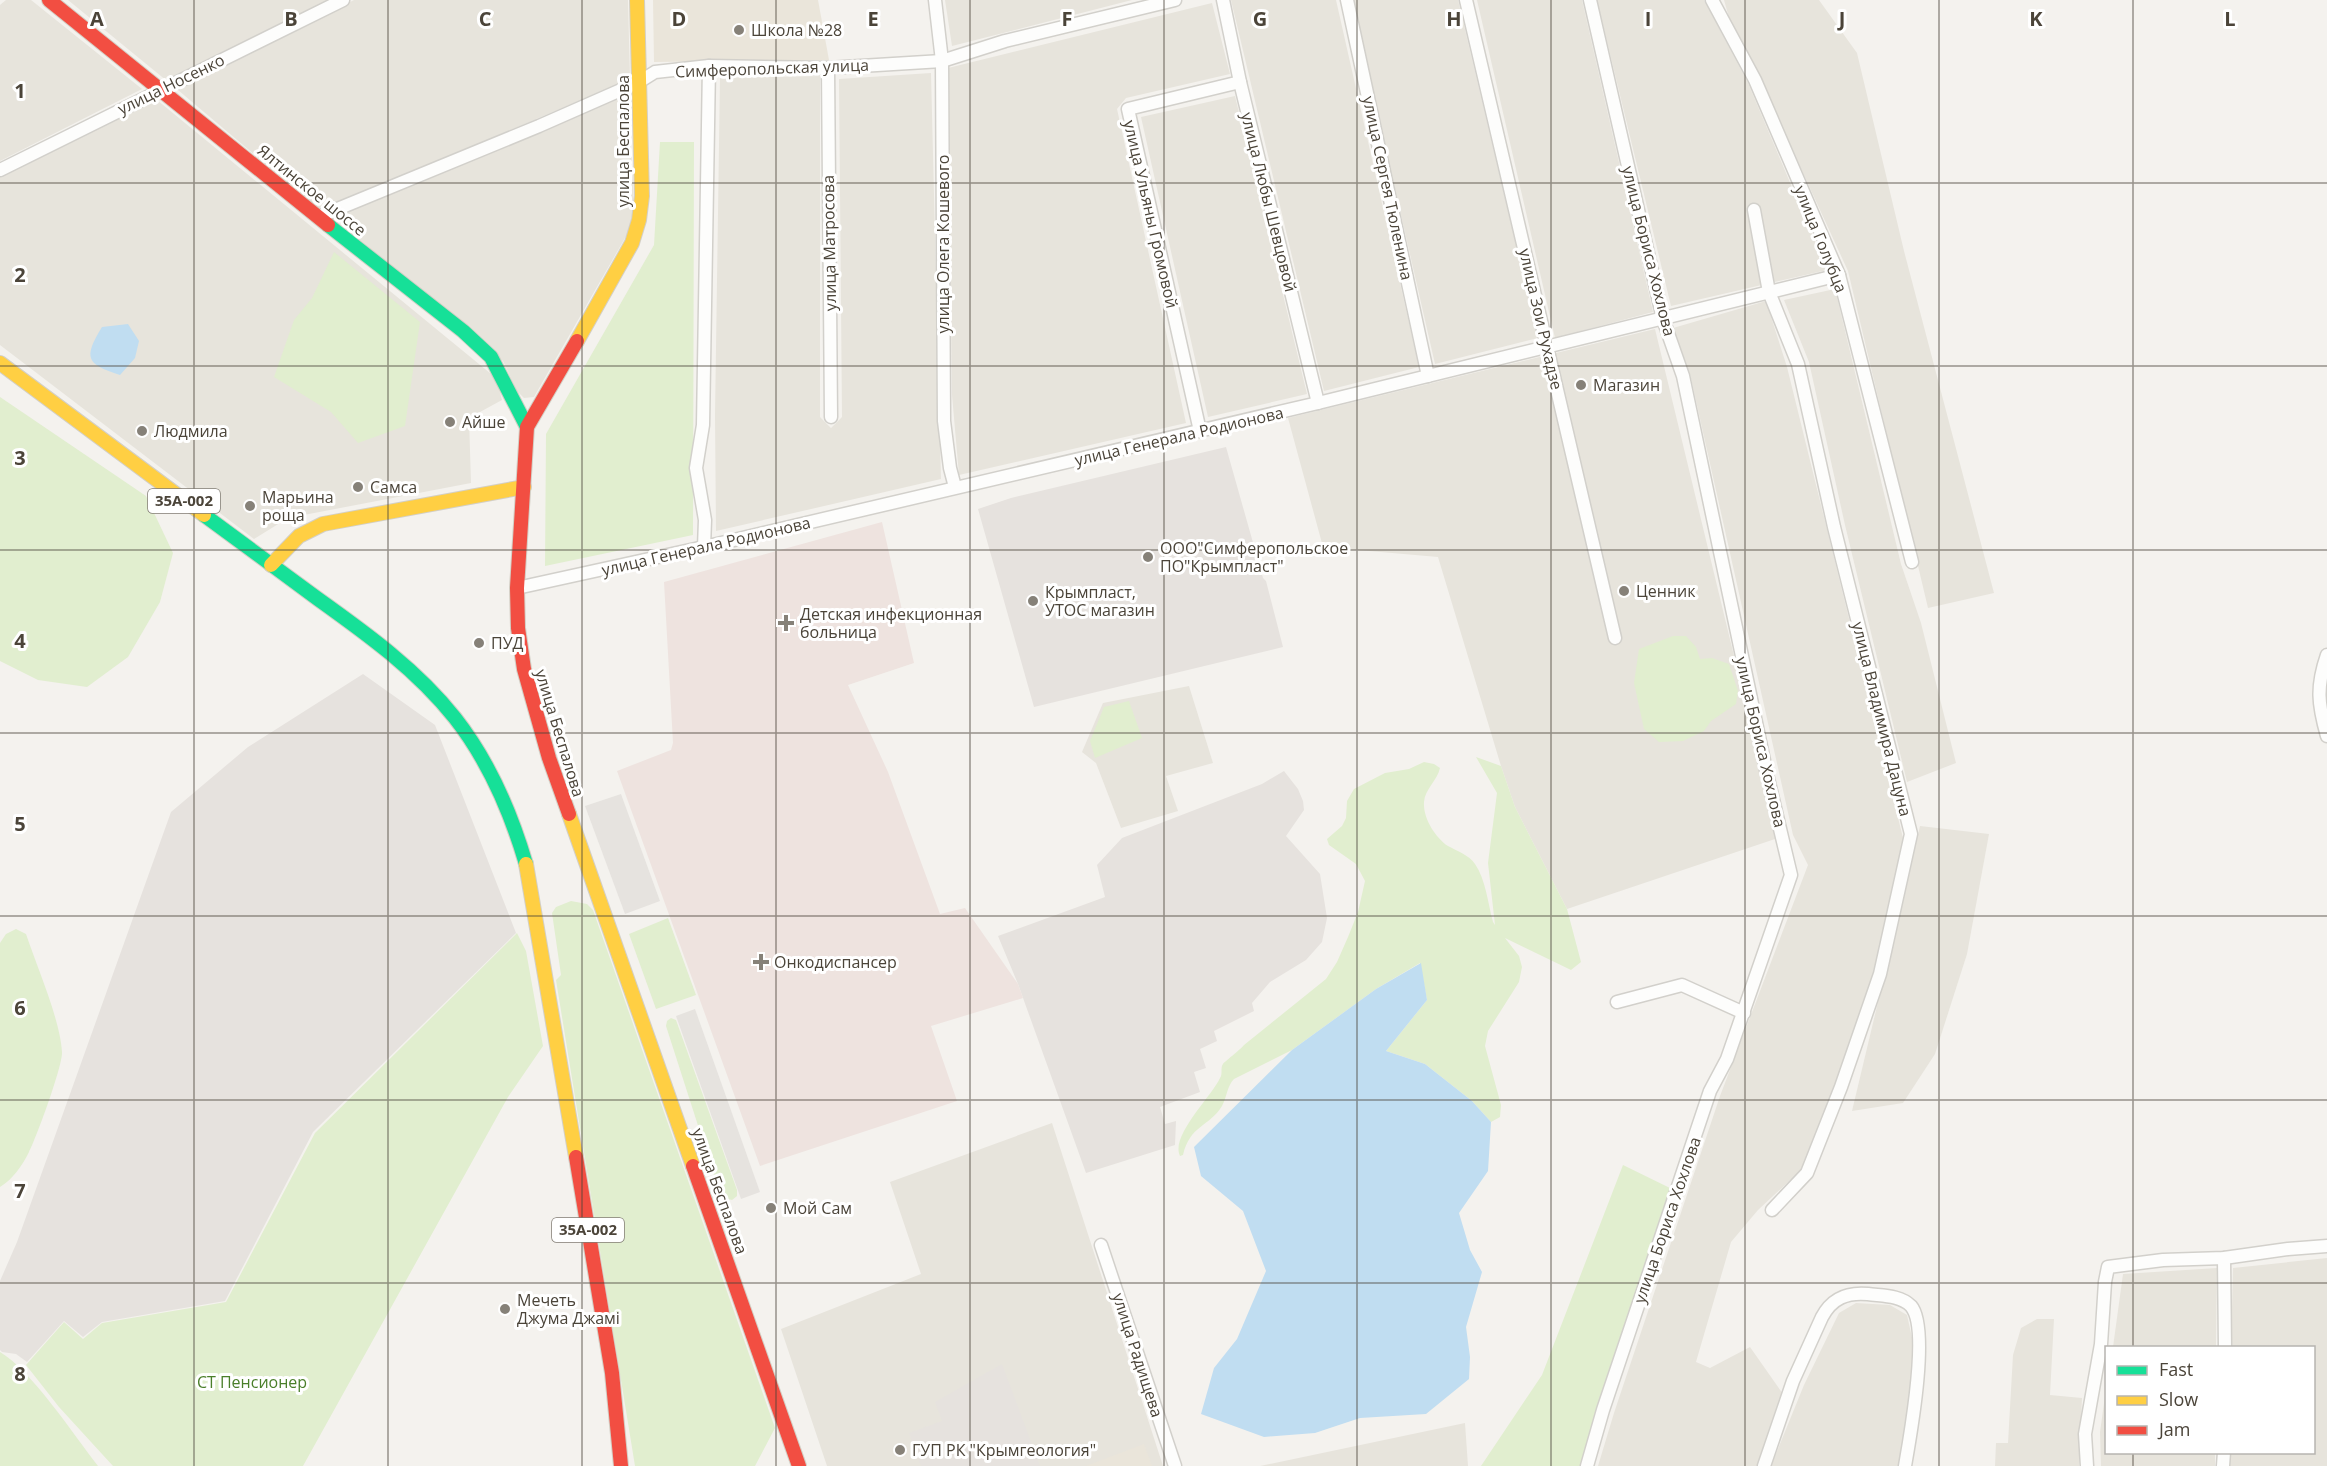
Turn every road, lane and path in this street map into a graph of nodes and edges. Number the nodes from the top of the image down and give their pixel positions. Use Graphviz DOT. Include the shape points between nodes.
graph roads {
  1 [pos="49,0"];
  2 [pos="343,0"];
  3 [pos="637,0"];
  4 [pos="935,0"];
  5 [pos="1175,0"];
  6 [pos="1223,0"];
  7 [pos="1347,0"];
  8 [pos="1466,0"];
  9 [pos="1590,0"];
  10 [pos="1712,0"];
  11 [pos="942,61"];
  12 [pos="709,66"];
  13 [pos="828,68"];
  14 [pos="639,82"];
  15 [pos="1240,82"];
  16 [pos="162,89"];
  17 [pos="0,170"];
  18 [pos="1754,210"];
  19 [pos="318,217"];
  20 [pos="1839,275"];
  21 [pos="1769,292"];
  22 [pos="1663,320"];
  23 [pos="1547,347"];
  24 [pos="0,363"];
  25 [pos="1428,376"];
  26 [pos="512,397"];
  27 [pos="541,403"];
  28 [pos="1318,403"];
  29 [pos="831,417"];
  30 [pos="527,427"];
  31 [pos="1200,431"];
  32 [pos="955,487"];
  33 [pos="524,488"];
  34 [pos="704,547"];
  35 [pos="1912,562"];
  36 [pos="271,565"];
  37 [pos="517,588"];
  38 [pos="1615,639"];
  39 [pos="2327,655"];
  40 [pos="2327,736"];
  41 [pos="1617,1002"];
  42 [pos="1744,1013"];
  43 [pos="1772,1210"];
  44 [pos="1101,1245"];
  45 [pos="2327,1246"];
  46 [pos="2224,1258"];
  47 [pos="2225,1346"];
  48 [pos="623,1466"];
  49 [pos="799,1466"];
  50 [pos="1175,1466"];
  51 [pos="1587,1466"];
  52 [pos="1764,1466"];
  53 [pos="1905,1466"];
  54 [pos="2087,1466"];
  1 -- 16 [label="main road, Ялтинское шоссе"];
  2 -- 16 [label="street, улица Носенко"];
  3 -- 14 [label="main road, улица Беспалова"];
  4 -- 11 [label="street, улица Олега Кошевого"];
  5 -- 11 [label="street, Симферопольская улица" via="1005,41"];
  6 -- 15 [label="street, улица Любы Шевцовой"];
  7 -- 25 [label="street, улица Сергея Тюленина"];
  8 -- 23 [label="street, улица Зои Рухадзе"];
  9 -- 22 [label="street, улица Бориса Хохлова"];
  10 -- 20 [label="street, улица Голубца" via="1755,80"];
  11 -- 13 [label="street, Симферопольская улица"];
  11 -- 32 [label="street, улица Олега Кошевого" via="944,421"];
  12 -- 13 [label="street, Симферопольская улица"];
  12 -- 14 [label="street, Симферопольская улица" via="655,72"];
  12 -- 34 [label="street" via="703,424 696,468 705,520"];
  13 -- 29 [label="street, улица Матросова"];
  14 -- 19 [label="street, Симферопольская улица"];
  14 -- 27 [label="main road, улица Беспалова" via="642,196 632,243"];
  15 -- 28 [label="street, улица Любы Шевцовой"];
  15 -- 31 [label="street, улица Ульяны Громовой" via="1128,109"];
  16 -- 17 [label="street, улица Носенко"];
  16 -- 19 [label="main road, Ялтинское шоссе"];
  18 -- 21 [label="street, улица Владимира Дацуна"];
  19 -- 26 [label="main road, Ялтинское шоссе" via="477,344 491,357"];
  20 -- 21 [label="street, улица Генерала Родионова"];
  20 -- 35 [label="street, улица Голубца"];
  21 -- 22 [label="street, улица Генерала Родионова"];
  21 -- 43 [label="street, улица Владимира Дацуна" via="1798,364 1834,527 1911,834 1880,974 1841,1087 1807,1173"];
  22 -- 23 [label="street, улица Генерала Родионова"];
  22 -- 42 [label="street, улица Бориса Хохлова" via="1683,376 1791,875"];
  23 -- 25 [label="street, улица Генерала Родионова"];
  23 -- 38 [label="street, улица Зои Рухадзе"];
  24 -- 36 [label="main road, 35А-002" via="76,424"];
  25 -- 28 [label="street, улица Генерала Родионова"];
  26 -- 27 [label="main road" via="528,406"];
  26 -- 30 [label="main road, Ялтинское шоссе"];
  27 -- 30 [label="main road, улица Беспалова"];
  28 -- 31 [label="street, улица Генерала Родионова"];
  30 -- 33 [label="main road, улица Беспалова"];
  31 -- 32 [label="street, улица Генерала Родионова"];
  32 -- 34 [label="street, улица Генерала Родионова"];
  33 -- 36 [label="main road" via="323,524 299,536"];
  33 -- 37 [label="main road, улица Беспалова"];
  34 -- 37 [label="street, улица Генерала Родионова"];
  36 -- 48 [label="main road, 35А-002" via="384,648 433,692 474,746 512,821 531,883 612,1373"];
  37 -- 49 [label="main road, улица Беспалова" via="524,669 549,758"];
  39 -- 40 [label="street" via="2318,692"];
  41 -- 42 [label="street" via="1682,985"];
  42 -- 51 [label="street, улица Бориса Хохлова" via="1710,1091"];
  44 -- 50 [label="street, улица Радищева"];
  45 -- 46 [label="street"];
  46 -- 47 [label="street"];
  46 -- 54 [label="street" via="2163,1260 2108,1268 2101,1344 2085,1434"];
  52 -- 53 [label="street" via="1793,1381 1822,1317 1835,1300 1858,1293 1905,1301 1913,1309 1917,1323 1916,1401"];
}
